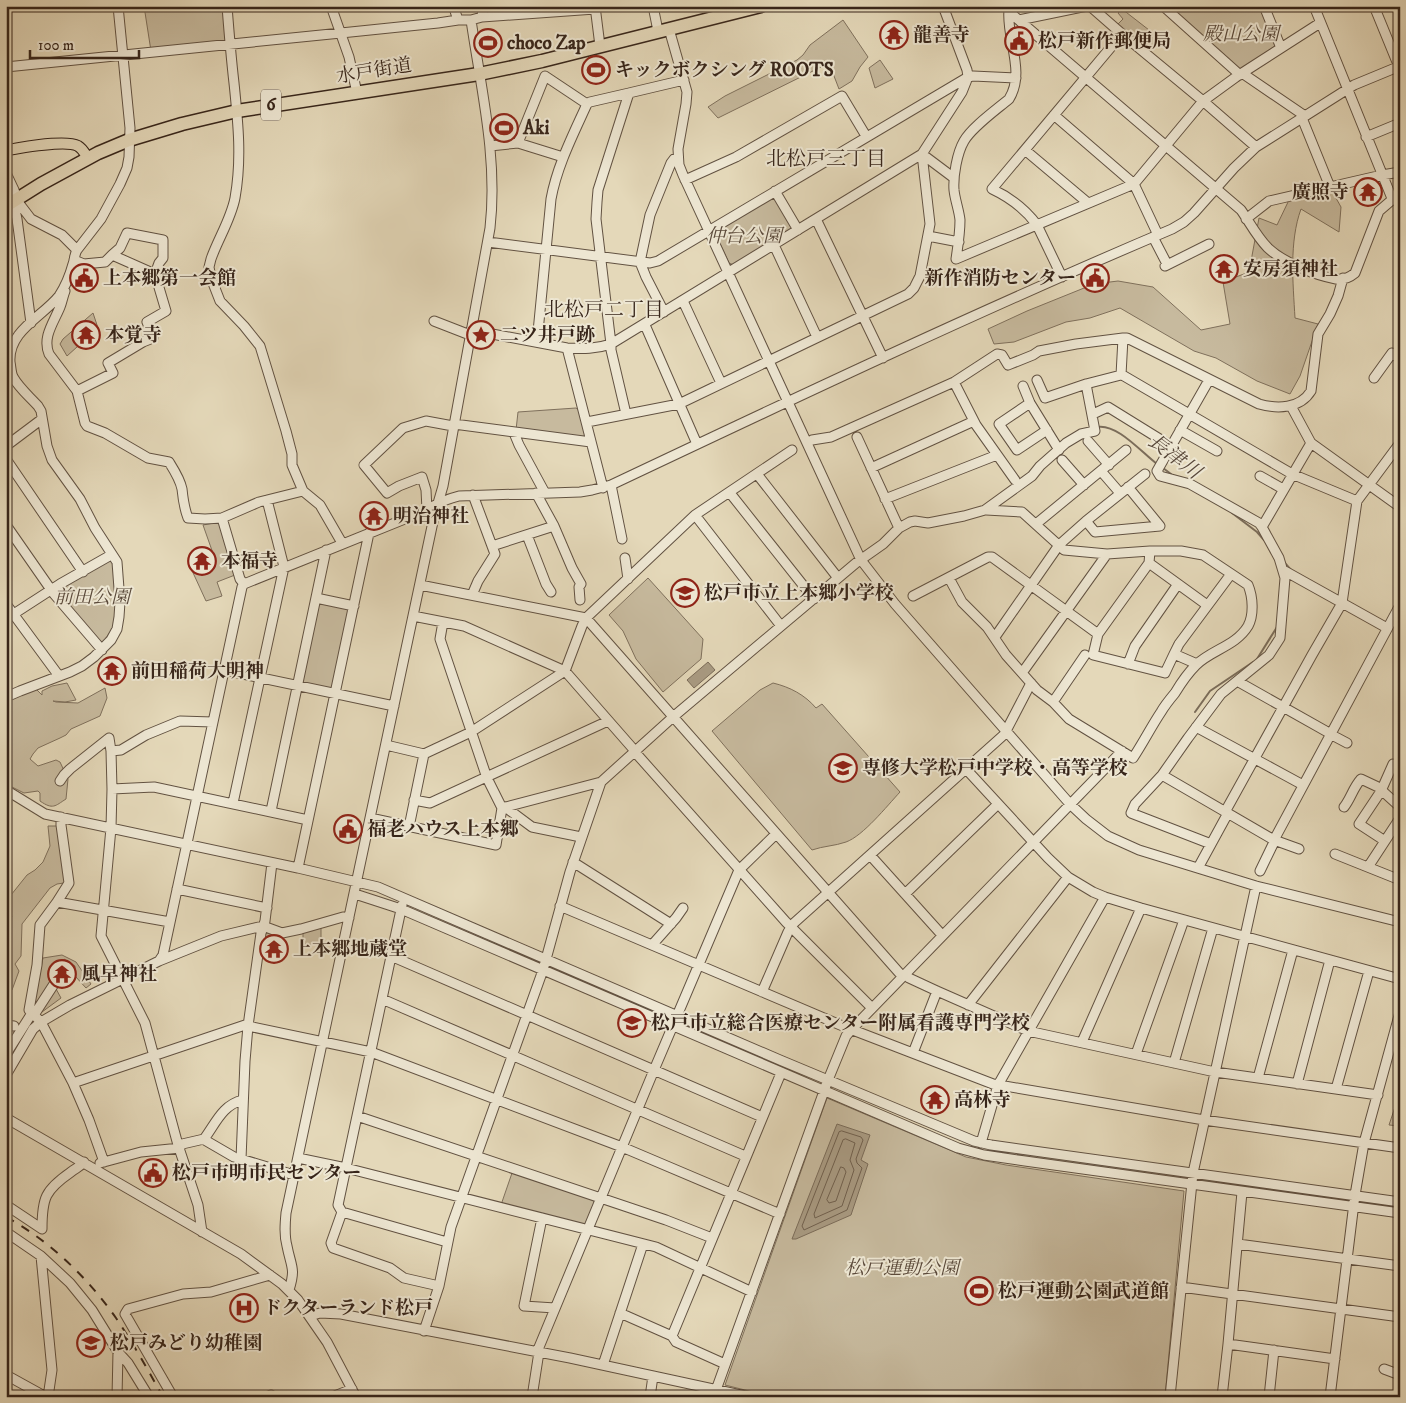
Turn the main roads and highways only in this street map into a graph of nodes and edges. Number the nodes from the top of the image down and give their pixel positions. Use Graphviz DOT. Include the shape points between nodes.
graph roads {
  1 [pos="761,6"];
  2 [pos="6,150"];
  3 [pos="88,158"];
  4 [pos="12,202"];
  1 -- 3 [label="highway, 水戸街道 / 6" via="479,74 238,111 129,140"];
  2 -- 3 [label="main road" via="65,143 78,146"];
  3 -- 4 [label="highway, 水戸街道 / 6"];
}
